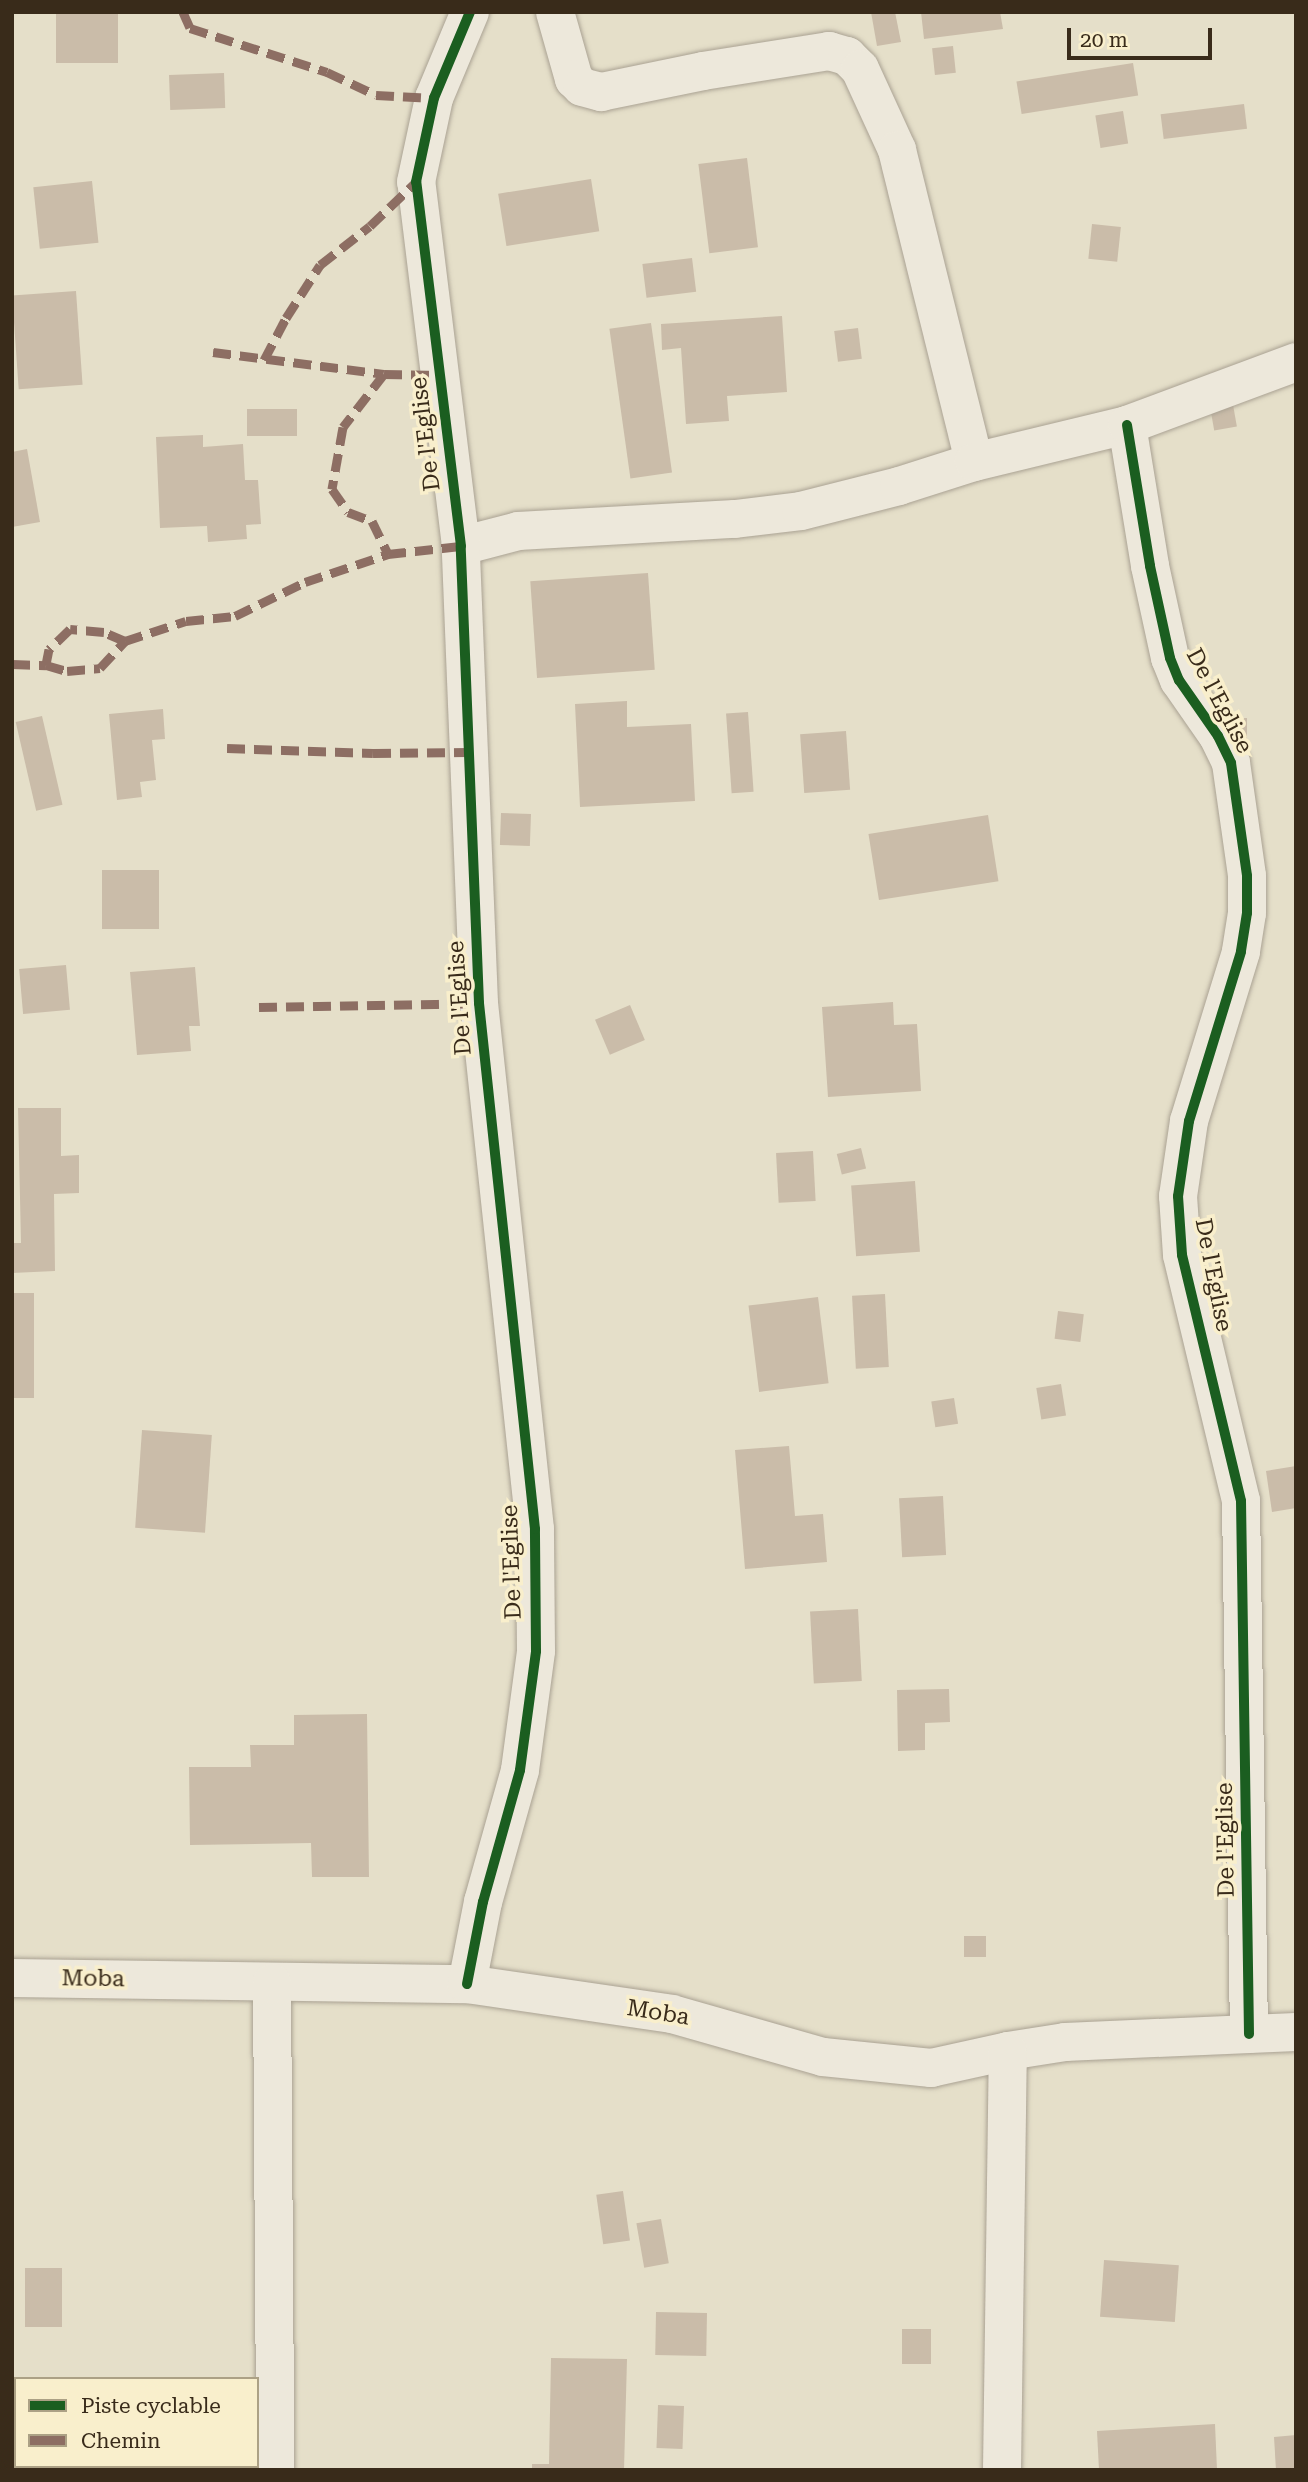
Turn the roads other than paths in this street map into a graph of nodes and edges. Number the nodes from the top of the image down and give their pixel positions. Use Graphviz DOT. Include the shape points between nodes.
graph roads {
  1 [pos="470,12"];
  2 [pos="555,12"];
  3 [pos="1296,362"];
  4 [pos="1127,425"];
  5 [pos="974,462"];
  6 [pos="461,546"];
  7 [pos="12,1978"];
  8 [pos="272,1983"];
  9 [pos="467,1984"];
  10 [pos="1296,2032"];
  11 [pos="1249,2034"];
  12 [pos="1008,2050"];
  13 [pos="275,2470"];
  14 [pos="1002,2470"];
  1 -- 6 [label="street, De l'Eglise" via="434,98 416,182"];
  2 -- 5 [label="street" via="574,79 582,87 601,92 829,51 847,56 859,69 897,150"];
  3 -- 4 [label="street"];
  4 -- 5 [label="street"];
  4 -- 11 [label="street, De l'Eglise" via="1170,657 1179,680 1231,763 1247,876 1241,952 1189,1121 1178,1196 1182,1255 1241,1501"];
  5 -- 6 [label="street" via="802,511 518,531"];
  6 -- 9 [label="street, De l'Eglise" via="480,1003 535,1530 536,1637 520,1770 483,1902"];
  7 -- 8 [label="street, Moba"];
  8 -- 9 [label="street, Moba"];
  8 -- 13 [label="street"];
  9 -- 12 [label="street, Moba" via="673,2014 823,2057 893,2066 931,2068"];
  10 -- 11 [label="street, Moba"];
  11 -- 12 [label="street, Moba" via="1065,2042"];
  12 -- 14 [label="street"];
}
